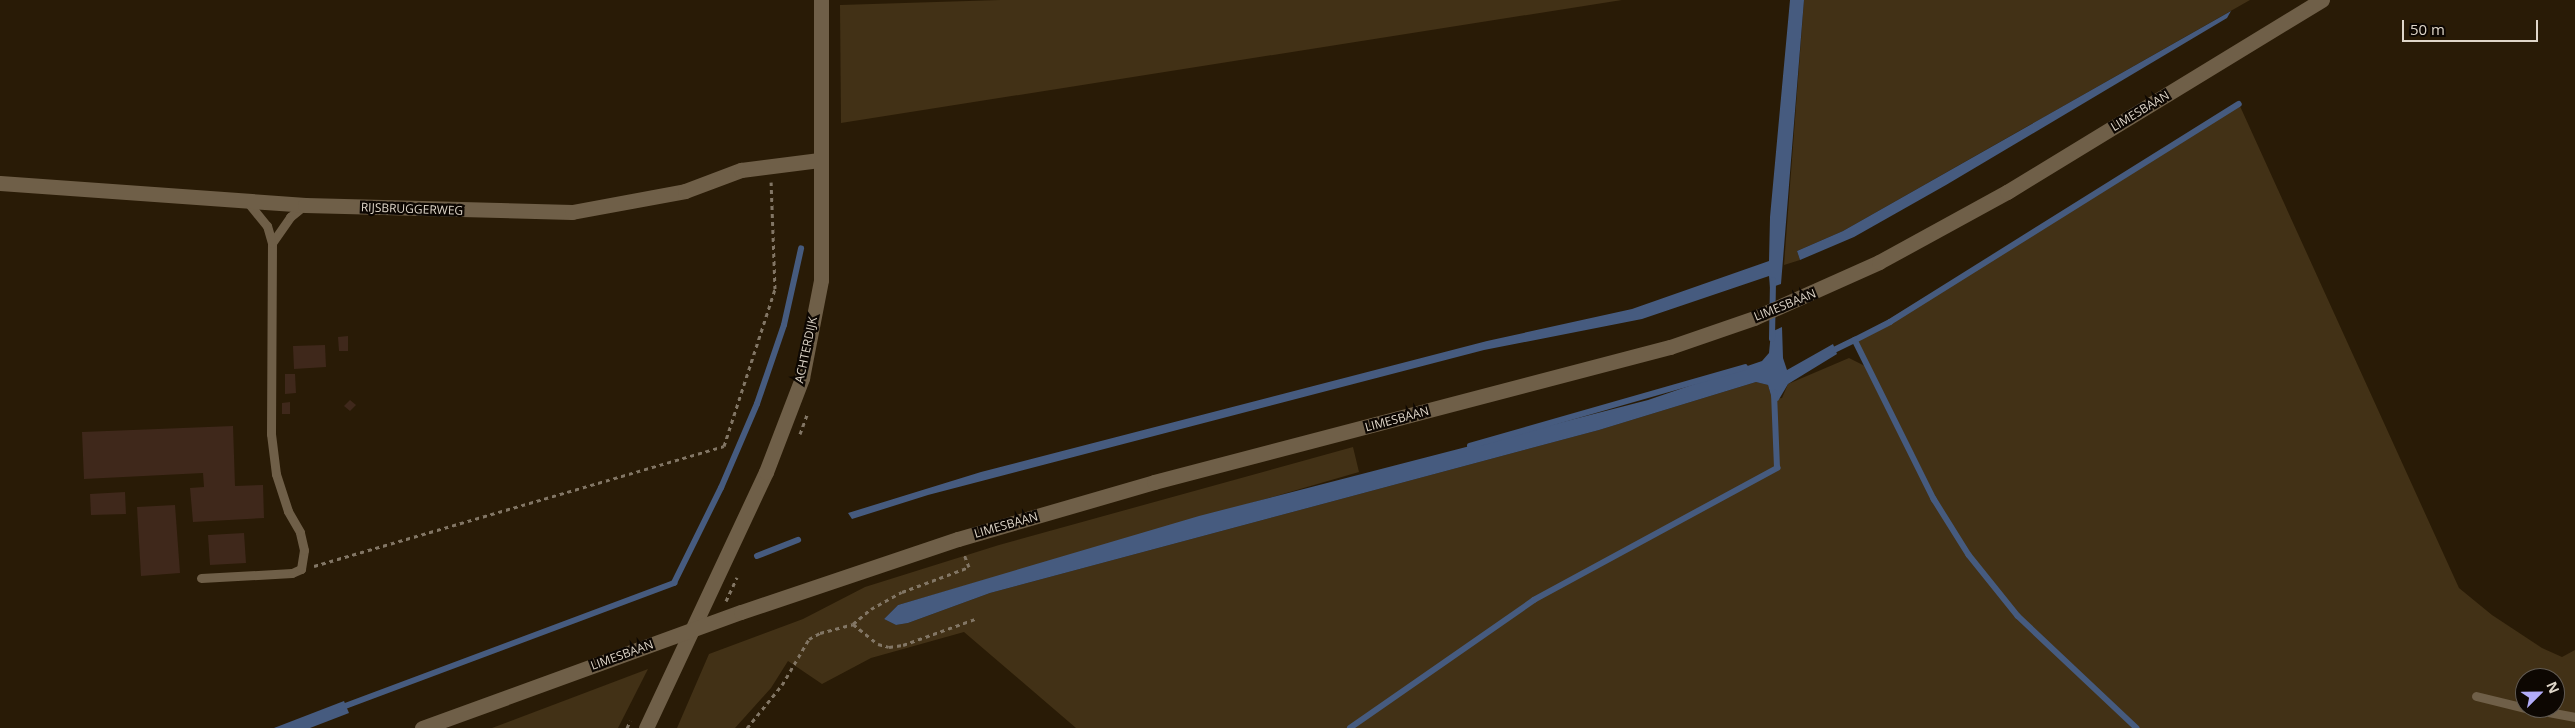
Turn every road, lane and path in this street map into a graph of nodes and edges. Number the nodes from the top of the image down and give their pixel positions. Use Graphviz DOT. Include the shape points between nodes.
graph roads {
  1 [pos="821,0"];
  2 [pos="2322,0"];
  3 [pos="819,160"];
  4 [pos="772,164"];
  5 [pos="0,183"];
  6 [pos="247,201"];
  7 [pos="305,205"];
  8 [pos="272,243"];
  9 [pos="958,539"];
  10 [pos="332,561"];
  11 [pos="201,578"];
  12 [pos="975,619"];
  13 [pos="853,624"];
  14 [pos="2476,696"];
  15 [pos="2515,705"];
  16 [pos="634,712"];
  17 [pos="422,728"];
  18 [pos="627,728"];
  19 [pos="646,728"];
  20 [pos="748,728"];
  1 -- 3 [label="main road, ACHTERDIJK"];
  2 -- 9 [label="main road, LIMESBAAN" via="2008,192 1879,262 1754,318 1670,347 1154,482"];
  3 -- 4 [label="main road, RIJSBRUGGERWEG"];
  3 -- 19 [label="main road, ACHTERDIJK" via="820,280 802,378 766,472"];
  4 -- 7 [label="main road, RIJSBRUGGERWEG" via="741,170 685,191 572,212"];
  4 -- 10 [label="path" via="775,289 724,446"];
  5 -- 6 [label="main road, RIJSBRUGGERWEG"];
  6 -- 7 [label="main road, RIJSBRUGGERWEG"];
  6 -- 8 [label="lane" via="267,226"];
  7 -- 8 [label="lane" via="290,217"];
  8 -- 11 [label="lane" via="271,434 276,474 288,511 300,532 304,550 301,569 292,573"];
  9 -- 13 [label="path" via="969,567 902,592 871,609"];
  9 -- 17 [label="main road, LIMESBAAN" via="741,612"];
  12 -- 13 [label="path" via="889,647 878,644"];
  13 -- 20 [label="path" via="808,639 782,685"];
  14 -- 15 [label="lane"];
  16 -- 18 [label="path"];
}
